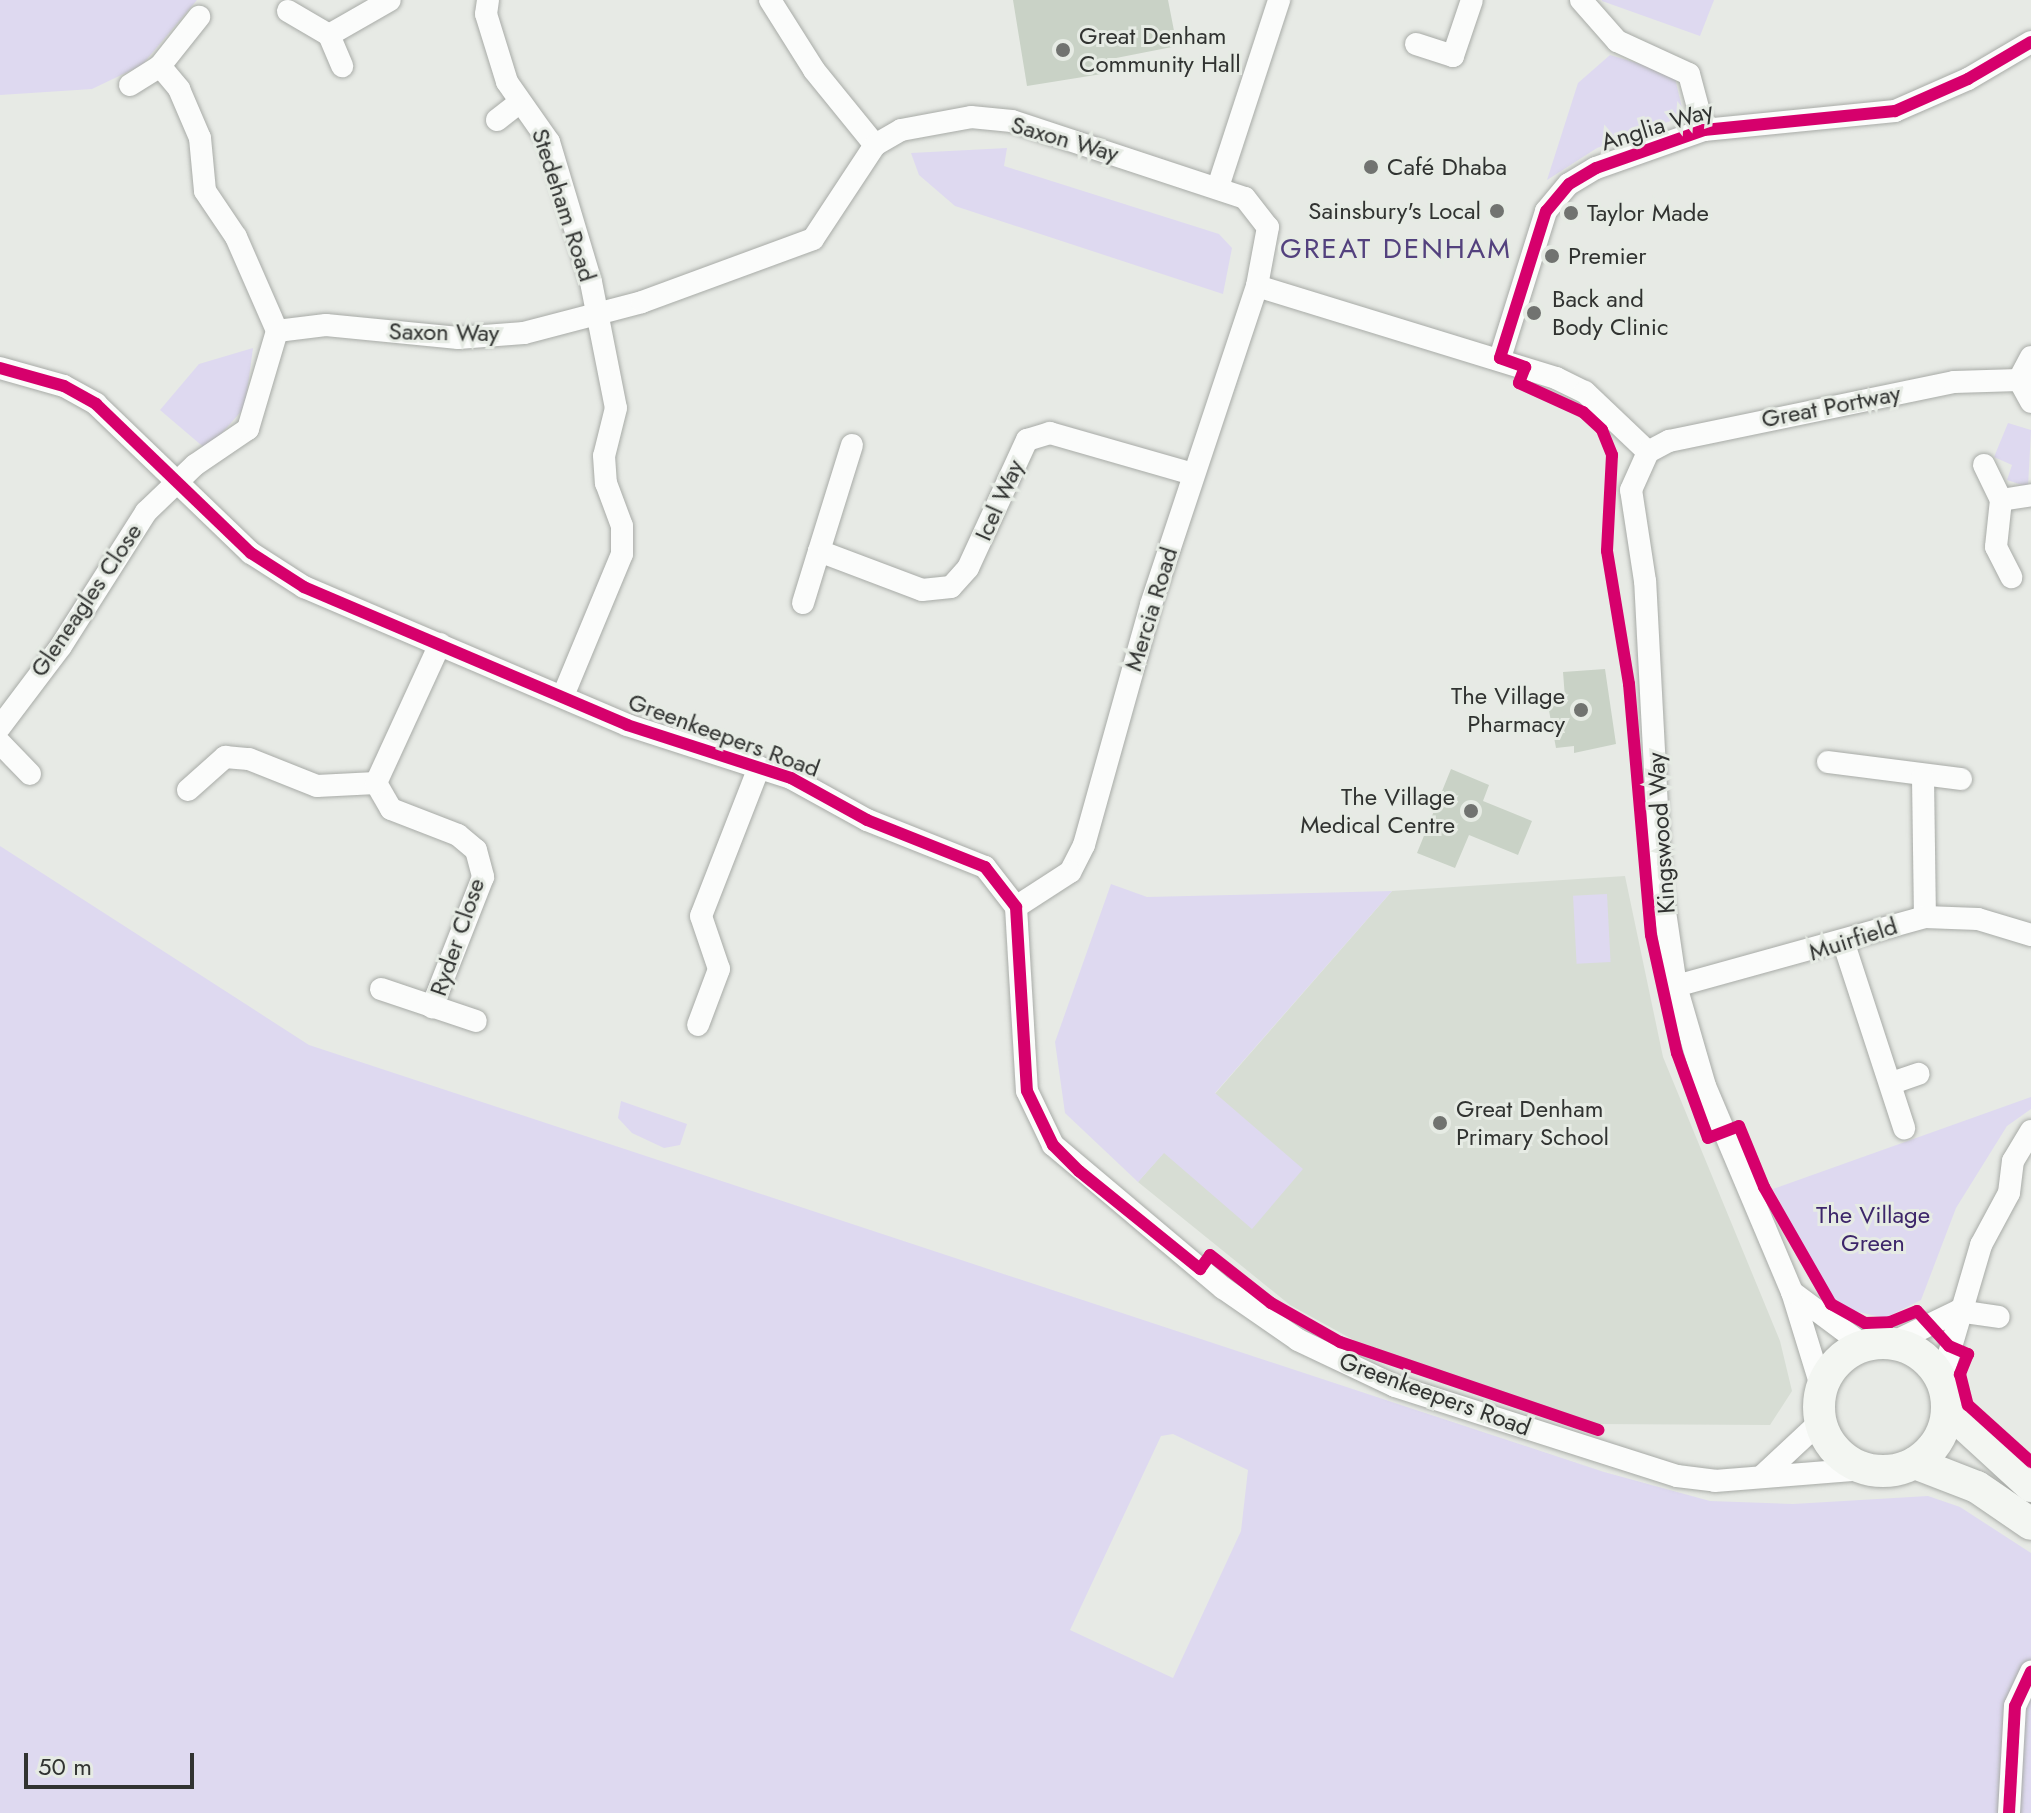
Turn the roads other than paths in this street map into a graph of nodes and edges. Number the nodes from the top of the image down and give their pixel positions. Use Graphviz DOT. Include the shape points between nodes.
graph roads {
  1 [pos="390,0"];
  2 [pos="488,0"];
  3 [pos="770,0"];
  4 [pos="1279,0"];
  5 [pos="1472,0"];
  6 [pos="1581,0"];
  7 [pos="288,11"];
  8 [pos="199,17"];
  9 [pos="329,35"];
  10 [pos="2031,43"];
  11 [pos="1416,44"];
  12 [pos="160,66"];
  13 [pos="342,66"];
  14 [pos="130,85"];
  15 [pos="520,102"];
  16 [pos="497,120"];
  17 [pos="1704,130"];
  18 [pos="875,145"];
  19 [pos="1218,187"];
  20 [pos="1257,286"];
  21 [pos="596,314"];
  22 [pos="277,331"];
  23 [pos="2031,357"];
  24 [pos="1500,358"];
  25 [pos="0,368"];
  26 [pos="2019,380"];
  27 [pos="2031,402"];
  28 [pos="852,445"];
  29 [pos="1648,452"];
  30 [pos="1984,465"];
  31 [pos="1193,474"];
  32 [pos="178,479"];
  33 [pos="2031,495"];
  34 [pos="2001,500"];
  35 [pos="819,551"];
  36 [pos="2011,577"];
  37 [pos="803,603"];
  38 [pos="440,644"];
  39 [pos="564,693"];
  40 [pos="0,727"];
  41 [pos="0,743"];
  42 [pos="1828,762"];
  43 [pos="759,767"];
  44 [pos="30,774"];
  45 [pos="1923,777"];
  46 [pos="1961,779"];
  47 [pos="376,783"];
  48 [pos="188,790"];
  49 [pos="1016,907"];
  50 [pos="1925,917"];
  51 [pos="2031,935"];
  52 [pos="1844,944"];
  53 [pos="1676,986"];
  54 [pos="381,989"];
  55 [pos="432,1007"];
  56 [pos="476,1021"];
  57 [pos="698,1025"];
  58 [pos="1918,1074"];
  59 [pos="1892,1083"];
  60 [pos="1904,1128"];
  61 [pos="2031,1131"];
  62 [pos="2020,1190"];
  63 [pos="1792,1292"];
  64 [pos="1958,1311"];
  65 [pos="1999,1317"];
  66 [pos="1877,1344"];
  67 [pos="1821,1386"];
  68 [pos="1944,1395"];
  69 [pos="1820,1422"];
  70 [pos="1915,1463"];
  71 [pos="1865,1469"];
  72 [pos="1761,1477"];
  73 [pos="2031,1486"];
  74 [pos="2031,1524"];
  75 [pos="2031,1672"];
  76 [pos="2009,1813"];
  1 -- 9 [label="street"];
  2 -- 15 [label="street, Stedeham Road" via="486,14 507,82"];
  3 -- 18 [label="street" via="814,70"];
  4 -- 19 [label="street"];
  5 -- 11 [label="street" via="1453,56"];
  6 -- 17 [label="street" via="1617,41 1689,74"];
  7 -- 9 [label="street"];
  8 -- 12 [label="street"];
  9 -- 13 [label="street"];
  10 -- 17 [label="street, Anglia Way" via="1895,111"];
  12 -- 14 [label="street"];
  12 -- 22 [label="street" via="179,89 200,138 205,191 236,237"];
  15 -- 16 [label="street, Stedeham Road"];
  15 -- 21 [label="street, Stedeham Road" via="549,142"];
  17 -- 24 [label="street, Anglia Way" via="1596,168 1556,196 1532,244"];
  18 -- 19 [label="street, Saxon Way" via="927,122 1012,121"];
  18 -- 21 [label="street, Saxon Way" via="813,239 703,283"];
  19 -- 20 [label="street, Saxon Way" via="1245,198 1268,227"];
  20 -- 24 [label="street"];
  20 -- 31 [label="street, Mercia Road"];
  21 -- 22 [label="street, Saxon Way" via="524,333 458,338 326,325"];
  21 -- 39 [label="street, Stedeham Road" via="616,408 604,456 606,483 624,539"];
  22 -- 32 [label="street" via="248,429"];
  23 -- 26 [label="street"];
  24 -- 29 [label="street" via="1585,392"];
  25 -- 32 [label="street, Greenkeepers Road" via="64,386 96,404"];
  26 -- 27 [label="street"];
  26 -- 29 [label="street, Great Portway" via="1954,382 1729,425"];
  28 -- 35 [label="street"];
  29 -- 53 [label="street, Kingswood Way" via="1631,490 1645,581 1661,884"];
  30 -- 34 [label="street"];
  31 -- 35 [label="street, Icel Way" via="1050,433 1027,440 968,568 951,587 922,590"];
  31 -- 49 [label="street, Mercia Road" via="1084,845 1070,872"];
  32 -- 38 [label="street, Greenkeepers Road" via="251,553 280,573"];
  32 -- 40 [label="street, Gleneagles Close" via="146,512 61,646"];
  33 -- 34 [label="street"];
  34 -- 36 [label="street" via="1996,547"];
  35 -- 37 [label="street"];
  38 -- 39 [label="street, Greenkeepers Road"];
  38 -- 47 [label="street"];
  39 -- 43 [label="street, Greenkeepers Road" via="627,725"];
  41 -- 44 [label="street"];
  42 -- 45 [label="street"];
  43 -- 49 [label="street, Greenkeepers Road" via="867,820 985,867"];
  43 -- 57 [label="street" via="701,916 719,969"];
  45 -- 46 [label="street"];
  45 -- 50 [label="street"];
  47 -- 48 [label="street" via="317,786 249,759 225,757"];
  47 -- 55 [label="street, Ryder Close" via="391,809 458,835 476,850 483,877"];
  49 -- 72 [label="street, Greenkeepers Road" via="1021,1031 1037,1118 1079,1171 1223,1288 1298,1340 1395,1386 1677,1476"];
  50 -- 51 [label="street, Muirfield" via="1978,919"];
  50 -- 52 [label="street, Muirfield"];
  52 -- 53 [label="street, Muirfield"];
  52 -- 59 [label="street"];
  53 -- 63 [label="street, Kingswood Way" via="1705,1086"];
  54 -- 55 [label="street, Ryder Close"];
  55 -- 56 [label="street, Ryder Close"];
  58 -- 59 [label="street"];
  59 -- 60 [label="street"];
  61 -- 62 [label="street" via="2013,1161"];
  62 -- 64 [label="street" via="1991,1217"];
  63 -- 66 [label="street"];
  63 -- 67 [label="street, Kingswood Way"];
  64 -- 65 [label="street"];
  64 -- 66 [label="street"];
  64 -- 68 [label="street"];
  66 -- 67 [label="street" via="1845,1354"];
  66 -- 68 [label="street" via="1914,1351"];
  67 -- 69 [label="street"];
  68 -- 70 [label="street" via="1937,1439"];
  68 -- 73 [label="street"];
  69 -- 71 [label="street" via="1829,1443"];
  69 -- 72 [label="street"];
  70 -- 71 [label="street" via="1891,1471"];
  70 -- 74 [label="street" via="1977,1487"];
  71 -- 72 [label="street, Greenkeepers Road"];
  75 -- 76 [label="street" via="2015,1706"];
}
